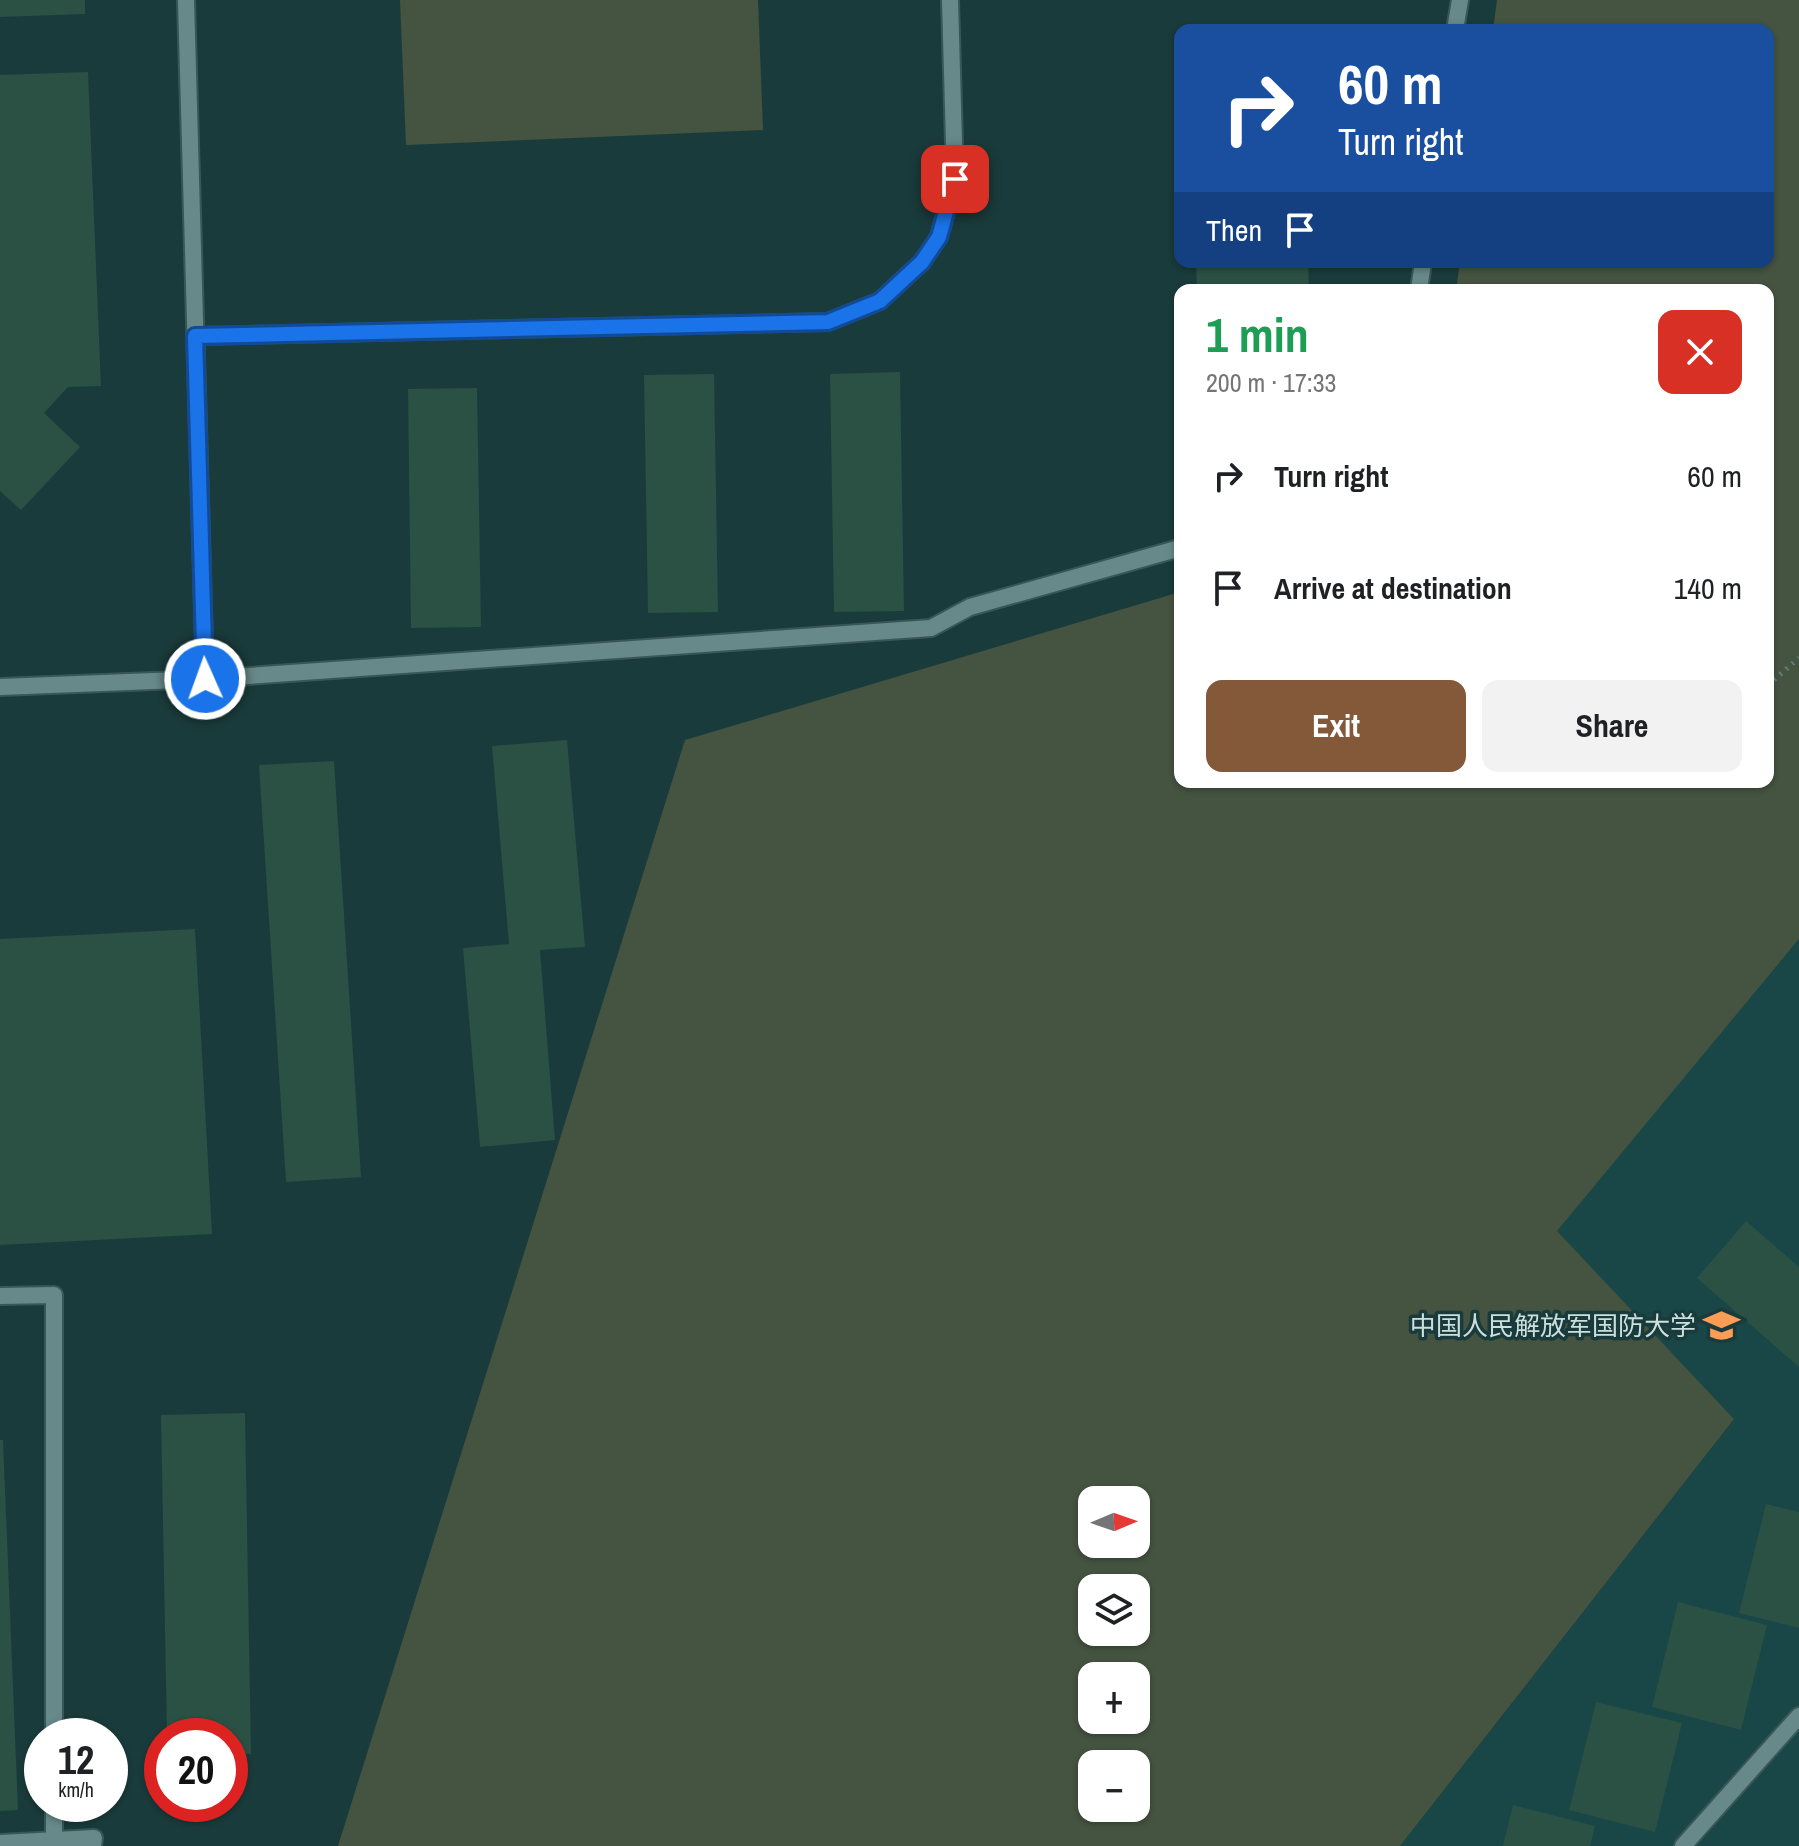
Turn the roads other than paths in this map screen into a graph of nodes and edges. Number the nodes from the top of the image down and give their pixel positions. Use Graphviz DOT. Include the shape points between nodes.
graph roads {
  1 [pos="186,0"];
  2 [pos="950,0"];
  3 [pos="1460,0"];
  4 [pos="1456,24"];
  5 [pos="195,336"];
  6 [pos="1174,550"];
  7 [pos="205,679"];
  8 [pos="0,687"];
  9 [pos="0,1296"];
  10 [pos="1799,1716"];
  11 [pos="54,1718"];
  12 [pos="54,1822"];
  13 [pos="54,1841"];
  14 [pos="0,1843"];
  15 [pos="93,1846"];
  16 [pos="1683,1846"];
  1 -- 5 [label="street"];
  2 -- 5 [label="street" via="955,179 939,237 922,262 880,301 828,322"];
  3 -- 4 [label="street"];
  5 -- 7 [label="street"];
  6 -- 7 [label="street" via="970,607 931,628"];
  7 -- 8 [label="street"];
  9 -- 11 [label="street" via="54,1295"];
  10 -- 16 [label="street"];
  12 -- 13 [label="street"];
  13 -- 14 [label="street"];
  13 -- 15 [label="street" via="94,1838"];
}
